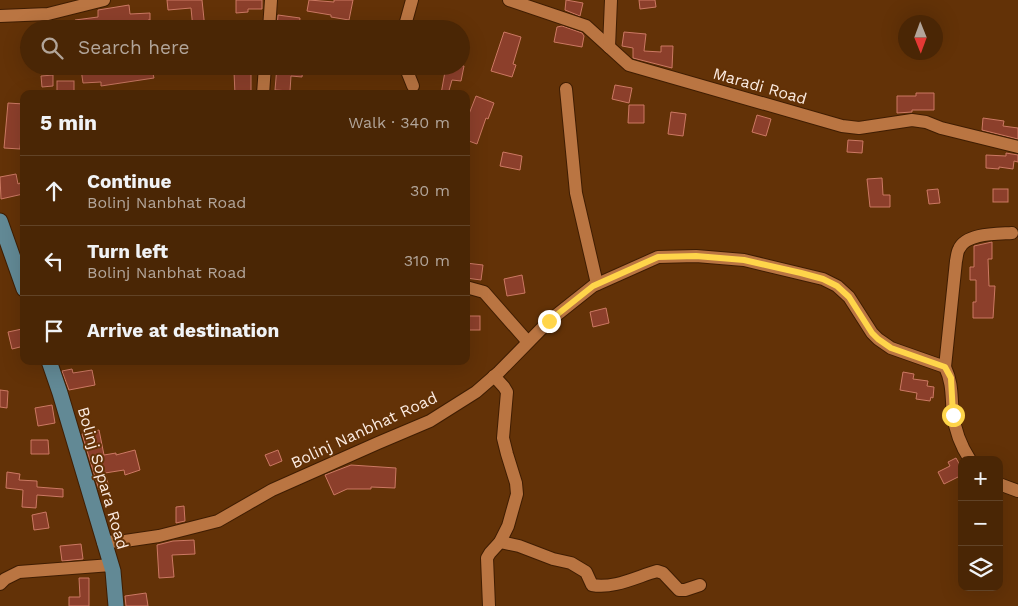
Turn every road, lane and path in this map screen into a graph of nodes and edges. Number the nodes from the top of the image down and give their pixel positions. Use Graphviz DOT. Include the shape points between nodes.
graph roads {
  1 [pos="104,0"];
  2 [pos="271,0"];
  3 [pos="412,0"];
  4 [pos="509,0"];
  5 [pos="611,0"];
  6 [pos="0,16"];
  7 [pos="270,20"];
  8 [pos="406,20"];
  9 [pos="609,47"];
  10 [pos="264,75"];
  11 [pos="409,75"];
  12 [pos="413,86"];
  13 [pos="566,89"];
  14 [pos="262,90"];
  15 [pos="1018,147"];
  16 [pos="0,221"];
  17 [pos="1012,232"];
  18 [pos="20,278"];
  19 [pos="597,284"];
  20 [pos="470,287"];
  21 [pos="528,342"];
  22 [pos="50,365"];
  23 [pos="945,367"];
  24 [pos="494,376"];
  25 [pos="968,456"];
  26 [pos="1003,485"];
  27 [pos="1018,491"];
  28 [pos="103,542"];
  29 [pos="500,542"];
  30 [pos="111,565"];
  31 [pos="0,584"];
  32 [pos="700,585"];
  33 [pos="116,606"];
  34 [pos="489,606"];
  1 -- 6 [label="street" via="48,14"];
  2 -- 7 [label="street"];
  3 -- 8 [label="street"];
  4 -- 9 [label="street, Maradi Road" via="586,26"];
  5 -- 9 [label="street"];
  9 -- 15 [label="street, Maradi Road" via="629,66 842,126 859,128 912,120"];
  10 -- 14 [label="street"];
  11 -- 12 [label="street"];
  13 -- 19 [label="street" via="576,193"];
  16 -- 18 [label="main road"];
  17 -- 23 [label="street" via="966,240 959,248"];
  19 -- 21 [label="street, Bolinj Nanbhat Road" via="568,304"];
  19 -- 23 [label="street, Bolinj Nanbhat Road" via="658,257 672,256 744,260 801,273 837,286 849,297 872,333 891,348"];
  20 -- 21 [label="street" via="484,292"];
  21 -- 24 [label="street, Bolinj Nanbhat Road"];
  22 -- 28 [label="main road, Bolinj Sopara Road"];
  23 -- 25 [label="street" via="951,378 953,415"];
  24 -- 28 [label="street, Bolinj Nanbhat Road" via="476,392 430,421 272,490 218,521 159,536"];
  24 -- 29 [label="street" via="506,392 503,438 517,488 508,526"];
  26 -- 27 [label="street"];
  28 -- 30 [label="main road, Bolinj Sopara Road"];
  29 -- 32 [label="street" via="571,563 586,572 592,585 611,585 657,571 679,590"];
  29 -- 34 [label="street" via="487,558"];
  30 -- 31 [label="street" via="18,572"];
  30 -- 33 [label="main road, Bolinj Sopara Road"];
}
